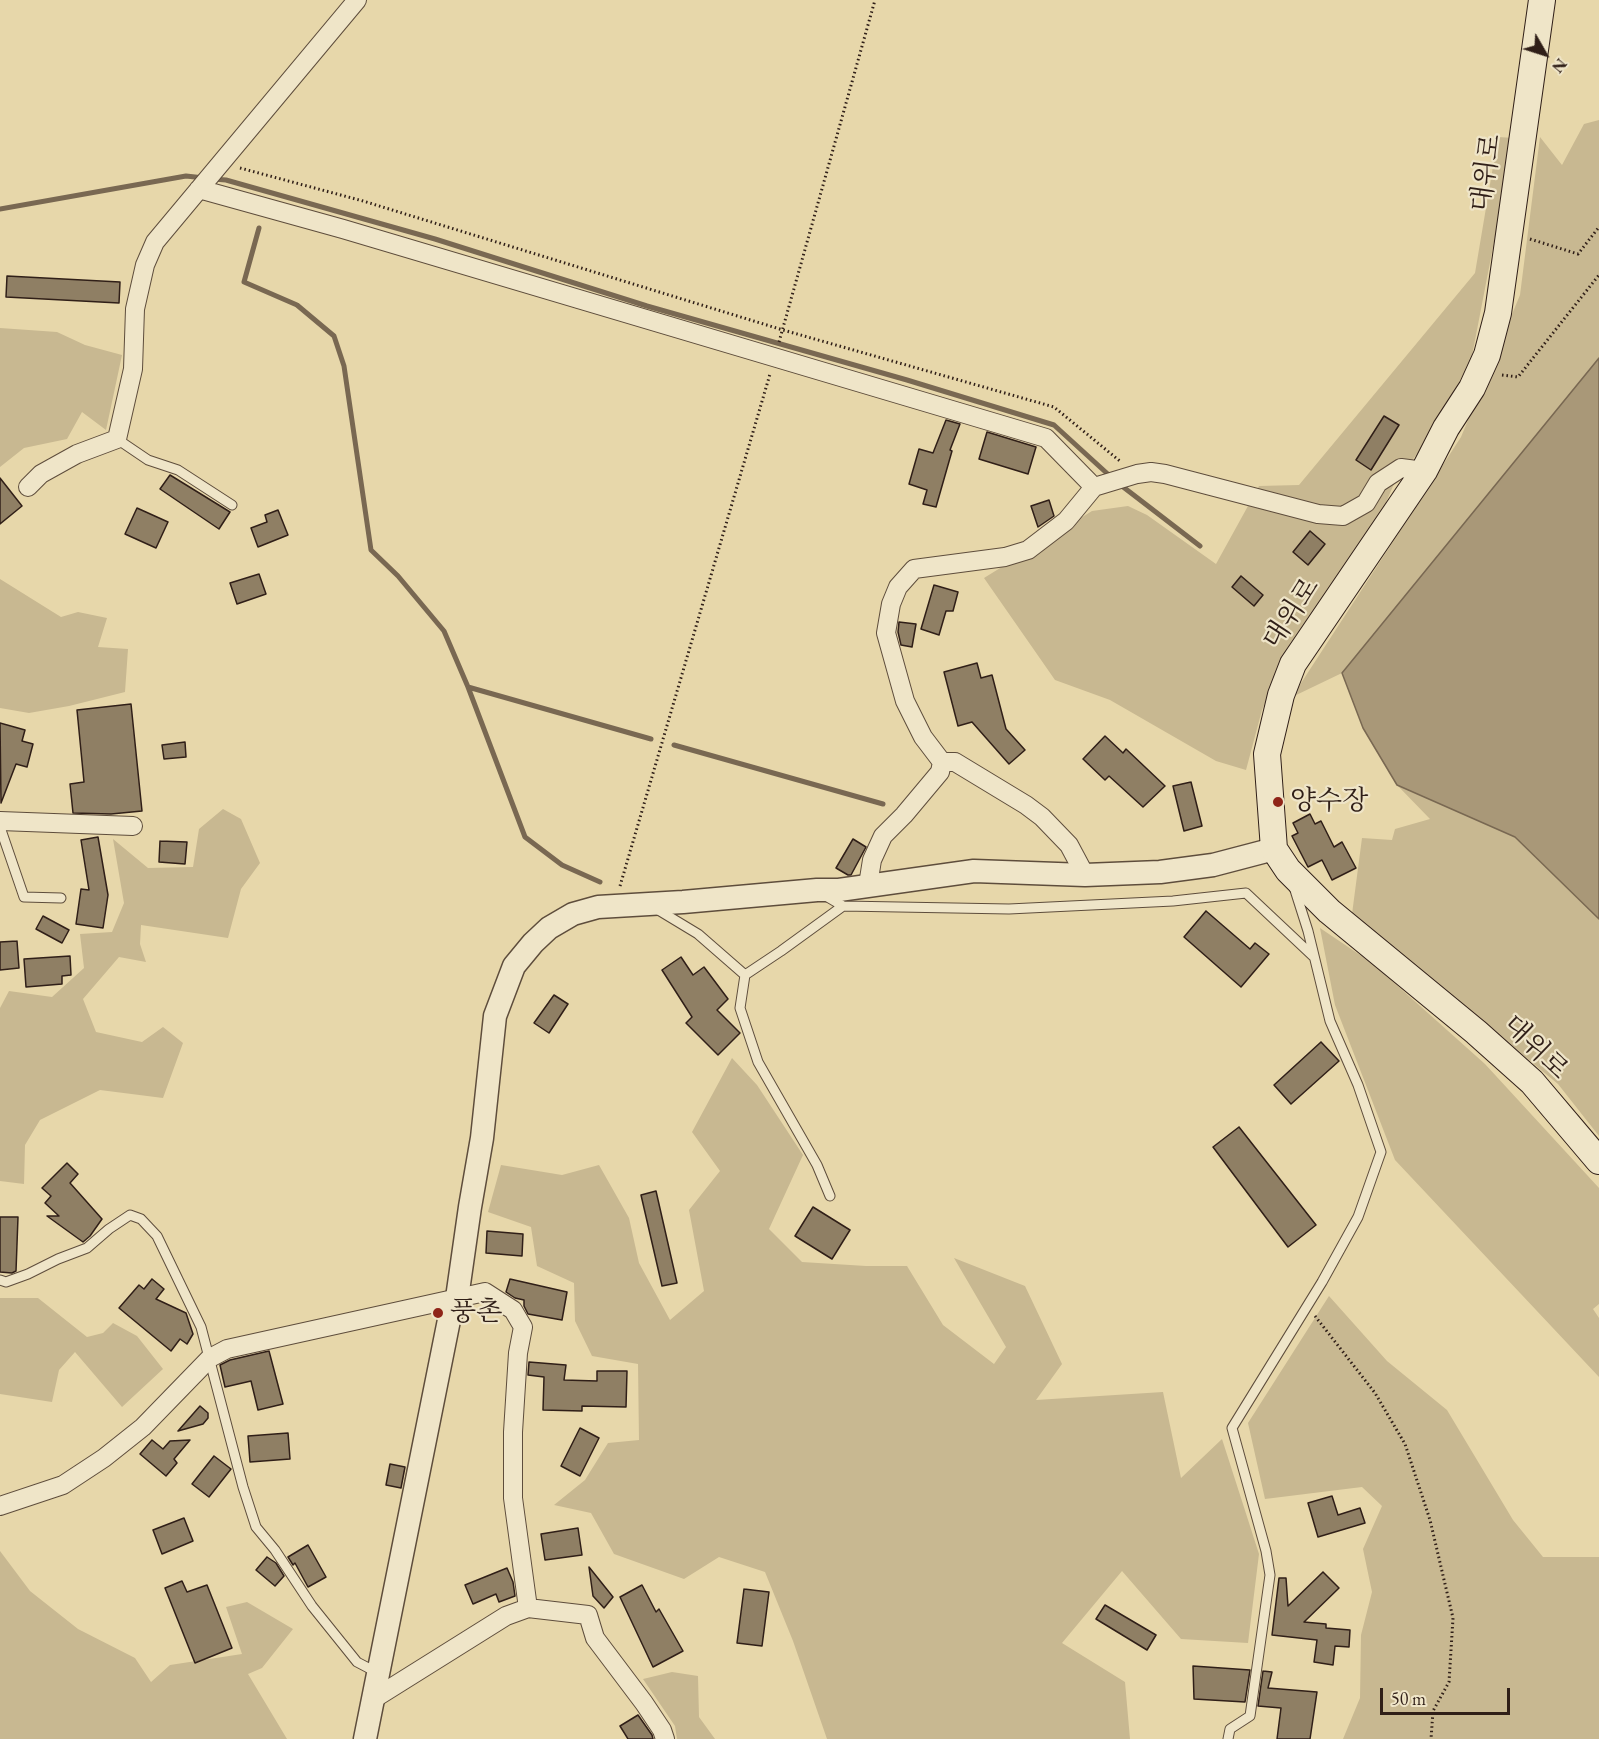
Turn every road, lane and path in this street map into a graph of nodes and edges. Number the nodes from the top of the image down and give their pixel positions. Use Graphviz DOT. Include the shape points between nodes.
graph roads {
  1 [pos="357,0"];
  2 [pos="875,0"];
  3 [pos="1542,0"];
  4 [pos="209,177"];
  5 [pos="1599,227"];
  6 [pos="1509,232"];
  7 [pos="1599,274"];
  8 [pos="783,330"];
  9 [pos="781,337"];
  10 [pos="775,358"];
  11 [pos="1479,372"];
  12 [pos="117,439"];
  13 [pos="1424,471"];
  14 [pos="1116,481"];
  15 [pos="28,487"];
  16 [pos="232,505"];
  17 [pos="942,762"];
  18 [pos="0,821"];
  19 [pos="133,826"];
  20 [pos="0,827"];
  21 [pos="1274,849"];
  22 [pos="1288,870"];
  23 [pos="1085,875"];
  24 [pos="868,885"];
  25 [pos="817,890"];
  26 [pos="61,898"];
  27 [pos="649,905"];
  28 [pos="843,906"];
  29 [pos="614,908"];
  30 [pos="1314,957"];
  31 [pos="744,975"];
  32 [pos="1599,1161"];
  33 [pos="830,1196"];
  34 [pos="0,1280"];
  35 [pos="457,1298"];
  36 [pos="1310,1310"];
  37 [pos="210,1358"];
  38 [pos="0,1506"];
  39 [pos="528,1608"];
  40 [pos="380,1674"];
  41 [pos="375,1698"];
  42 [pos="366,1739"];
  43 [pos="665,1739"];
  44 [pos="1228,1739"];
  45 [pos="1431,1739"];
  1 -- 4 [label="street"];
  2 -- 8 [label="path"];
  3 -- 6 [label="main road, 대위로"];
  4 -- 8 [label="path" via="363,201"];
  4 -- 10 [label="street" via="343,230"];
  4 -- 12 [label="street" via="155,242 146,265 135,309 133,369"];
  5 -- 6 [label="path" via="1578,254"];
  6 -- 11 [label="main road, 대위로" via="1498,313"];
  7 -- 11 [label="path" via="1518,377"];
  8 -- 9 [label="path"];
  8 -- 14 [label="path" via="1054,407"];
  10 -- 14 [label="street" via="1046,438"];
  10 -- 29 [label="path"];
  11 -- 13 [label="main road, 대위로"];
  12 -- 15 [label="street" via="77,454 41,474"];
  12 -- 16 [label="lane" via="148,460 178,470"];
  13 -- 14 [label="street" via="1401,468 1378,483 1366,503 1343,516 1318,514 1165,474 1151,472"];
  13 -- 21 [label="main road, 대위로" via="1293,664 1267,754"];
  14 -- 17 [label="street" via="1028,550 1005,557 914,569 898,587 886,633 905,701 923,737"];
  17 -- 23 [label="street" via="955,762 1042,817 1069,845"];
  17 -- 24 [label="street" via="940,772 882,836 872,860"];
  18 -- 19 [label="street"];
  20 -- 26 [label="lane" via="24,897"];
  21 -- 22 [label="main road, 대위로"];
  21 -- 23 [label="street" via="1213,865"];
  22 -- 30 [label="lane"];
  22 -- 32 [label="main road, 대위로" via="1329,911 1532,1082"];
  23 -- 24 [label="street" via="974,871"];
  24 -- 25 [label="street"];
  25 -- 27 [label="street"];
  25 -- 28 [label="lane"];
  27 -- 29 [label="street"];
  27 -- 31 [label="lane" via="698,934"];
  28 -- 30 [label="lane" via="1009,909 1173,901 1246,892"];
  28 -- 31 [label="lane"];
  29 -- 35 [label="street" via="598,907 573,914 549,928 514,966 495,1016 482,1138"];
  30 -- 44 [label="lane" via="1330,1021 1358,1084 1381,1152 1358,1217 1232,1428 1270,1575 1250,1716 1230,1729"];
  31 -- 33 [label="lane" via="740,1008 758,1062 817,1164"];
  34 -- 37 [label="lane" via="6,1282 28,1274 87,1248 130,1215 141,1219 157,1236 201,1327"];
  35 -- 37 [label="street" via="227,1349"];
  35 -- 39 [label="street" via="485,1292 513,1310 523,1327 513,1432 513,1498"];
  35 -- 40 [label="street" via="449,1320"];
  36 -- 45 [label="path" via="1375,1393 1406,1444 1430,1520 1453,1618 1449,1682 1434,1711"];
  37 -- 38 [label="street" via="142,1427 104,1458 63,1485"];
  37 -- 40 [label="lane" via="256,1527 357,1662"];
  39 -- 41 [label="street" via="506,1616"];
  39 -- 43 [label="street" via="588,1616 595,1638 644,1703"];
  40 -- 41 [label="street"];
  41 -- 42 [label="street"];
}
